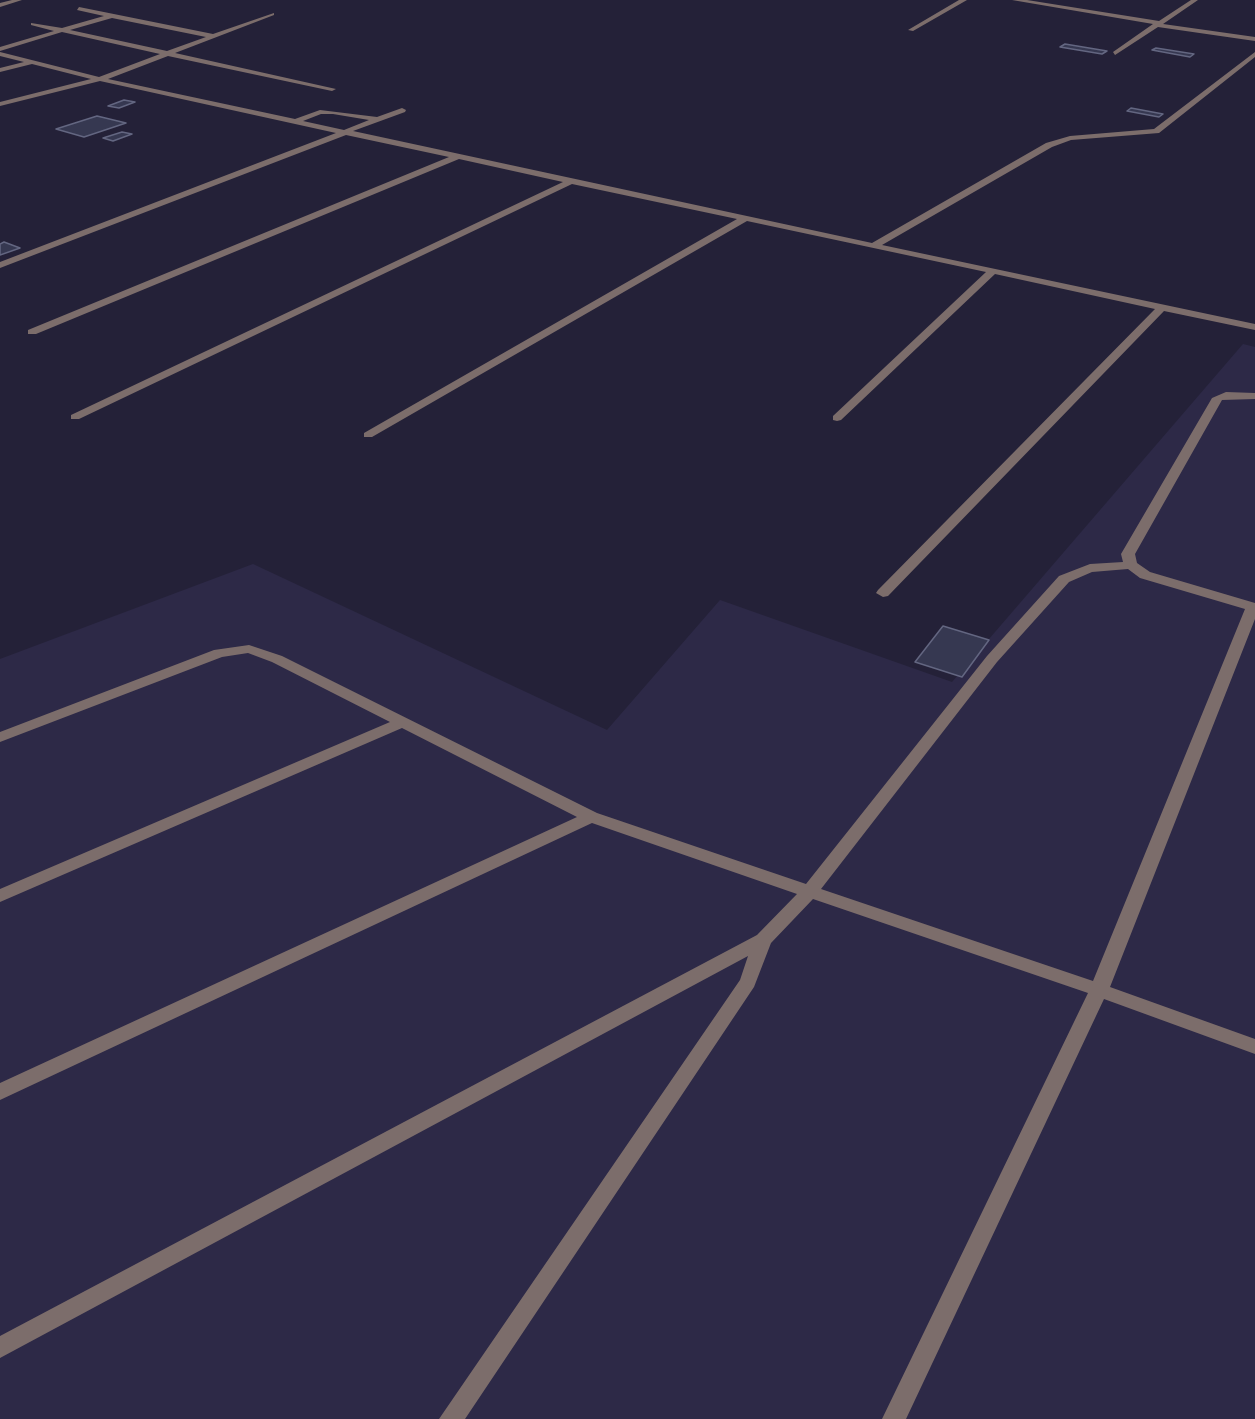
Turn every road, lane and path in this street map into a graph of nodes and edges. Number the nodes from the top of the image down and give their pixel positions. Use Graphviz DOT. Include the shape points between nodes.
graph roads {
  1 [pos="19,0"];
  2 [pos="964,0"];
  3 [pos="1015,0"];
  4 [pos="1195,0"];
  5 [pos="0,5"];
  6 [pos="79,9"];
  7 [pos="272,14"];
  8 [pos="113,16"];
  9 [pos="33,24"];
  10 [pos="1157,24"];
  11 [pos="62,30"];
  12 [pos="911,30"];
  13 [pos="213,36"];
  14 [pos="1255,39"];
  15 [pos="0,49"];
  16 [pos="166,52"];
  17 [pos="1115,53"];
  18 [pos="0,54"];
  19 [pos="1255,54"];
  20 [pos="34,62"];
  21 [pos="0,70"];
  22 [pos="100,79"];
  23 [pos="332,89"];
  24 [pos="0,104"];
  25 [pos="402,110"];
  26 [pos="378,119"];
  27 [pos="298,120"];
  28 [pos="346,130"];
  29 [pos="459,156"];
  30 [pos="571,181"];
  31 [pos="746,218"];
  32 [pos="873,246"];
  33 [pos="0,265"];
  34 [pos="992,272"];
  35 [pos="1163,306"];
  36 [pos="1255,327"];
  37 [pos="32,332"];
  38 [pos="1255,396"];
  39 [pos="75,417"];
  40 [pos="837,418"];
  41 [pos="368,435"];
  42 [pos="1131,565"];
  43 [pos="883,593"];
  44 [pos="1254,607"];
  45 [pos="403,723"];
  46 [pos="0,737"];
  47 [pos="591,818"];
  48 [pos="809,892"];
  49 [pos="0,896"];
  50 [pos="763,940"];
  51 [pos="1099,990"];
  52 [pos="1255,1047"];
  53 [pos="0,1092"];
  54 [pos="0,1348"];
  55 [pos="451,1419"];
  56 [pos="894,1419"];
  1 -- 5 [label="street"];
  2 -- 12 [label="street"];
  3 -- 10 [label="street"];
  4 -- 10 [label="street"];
  6 -- 8 [label="street"];
  7 -- 13 [label="street"];
  8 -- 11 [label="street"];
  8 -- 13 [label="street"];
  9 -- 11 [label="street"];
  10 -- 14 [label="street"];
  10 -- 17 [label="street"];
  11 -- 15 [label="street"];
  11 -- 16 [label="street"];
  13 -- 16 [label="street"];
  16 -- 22 [label="street"];
  16 -- 23 [label="street"];
  18 -- 20 [label="street"];
  19 -- 32 [label="street" via="1156,131 1070,138 1049,146"];
  20 -- 21 [label="street"];
  20 -- 22 [label="street"];
  22 -- 24 [label="street"];
  22 -- 27 [label="street"];
  25 -- 26 [label="street"];
  26 -- 27 [label="street" via="320,112"];
  26 -- 28 [label="street"];
  27 -- 28 [label="street"];
  28 -- 29 [label="street"];
  28 -- 33 [label="street"];
  29 -- 30 [label="street"];
  29 -- 37 [label="street"];
  30 -- 31 [label="street"];
  30 -- 39 [label="street"];
  31 -- 32 [label="street"];
  31 -- 41 [label="street"];
  32 -- 34 [label="street"];
  34 -- 35 [label="street"];
  34 -- 40 [label="street"];
  35 -- 36 [label="street"];
  35 -- 43 [label="street"];
  38 -- 42 [label="street" via="1218,398 1128,554"];
  42 -- 44 [label="street" via="1145,575"];
  42 -- 48 [label="street" via="1090,568 1064,579 992,659"];
  44 -- 51 [label="street"];
  45 -- 46 [label="street" via="277,659 249,649 219,653"];
  45 -- 47 [label="street"];
  45 -- 49 [label="street"];
  47 -- 48 [label="street"];
  47 -- 53 [label="street"];
  48 -- 50 [label="street"];
  48 -- 51 [label="street"];
  50 -- 54 [label="street"];
  50 -- 55 [label="street" via="748,982"];
  51 -- 52 [label="street"];
  51 -- 56 [label="street"];
}
